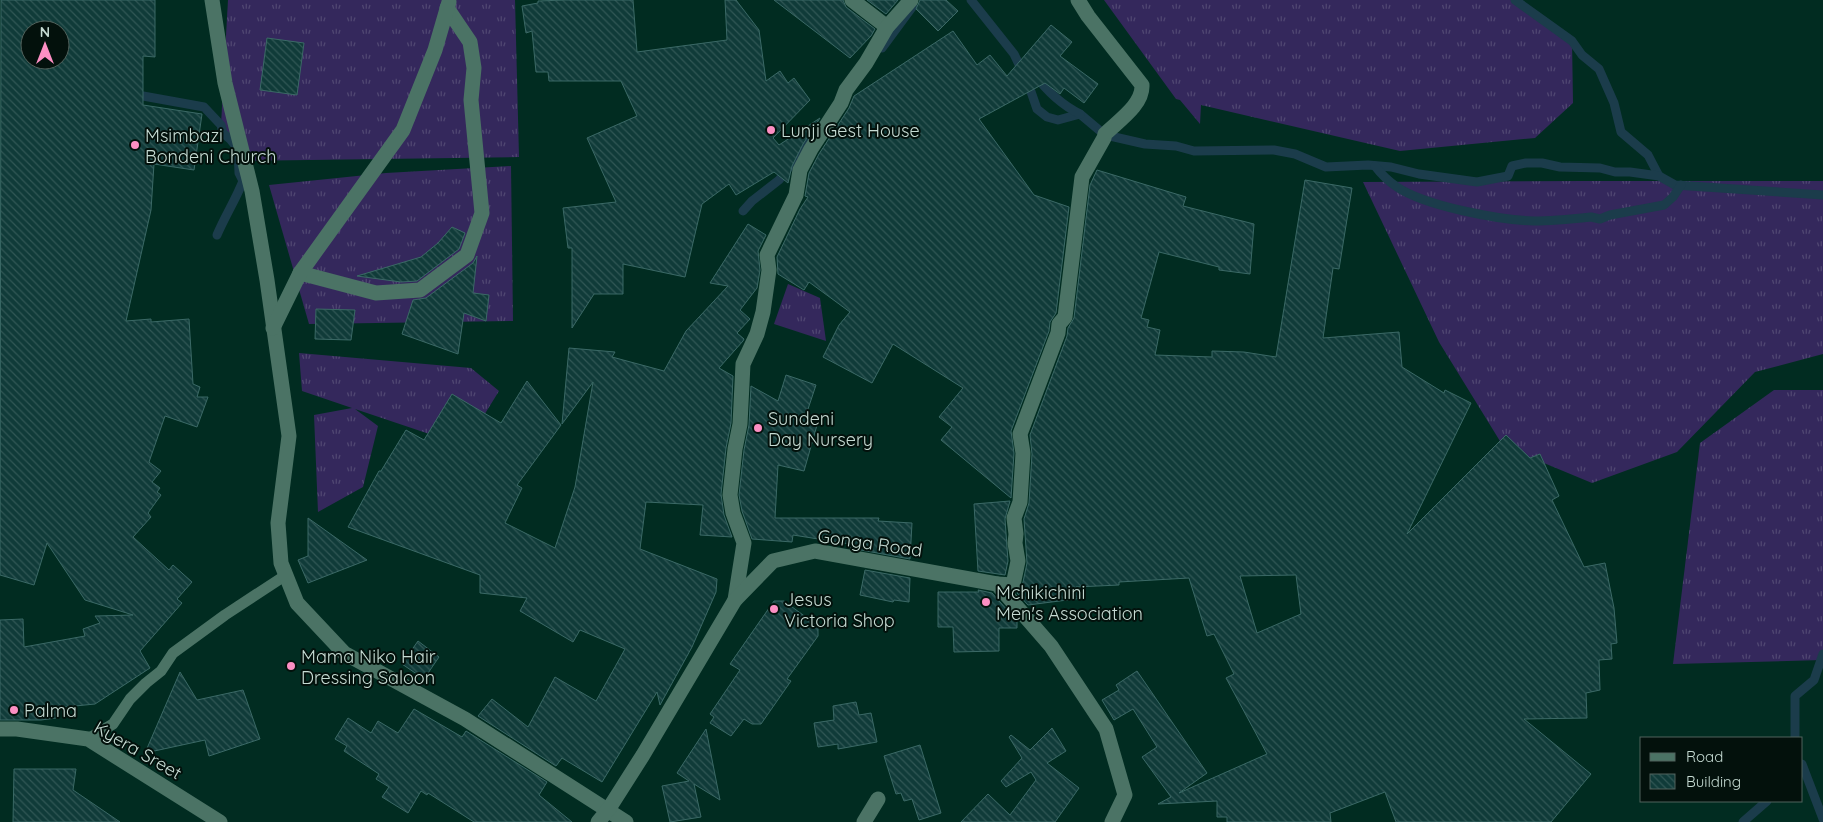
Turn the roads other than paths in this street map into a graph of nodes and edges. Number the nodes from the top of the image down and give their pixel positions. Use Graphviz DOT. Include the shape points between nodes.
graph roads {
  1 [pos="212,0"];
  2 [pos="852,0"];
  3 [pos="911,0"];
  4 [pos="1078,0"];
  5 [pos="449,4"];
  6 [pos="887,27"];
  7 [pos="300,273"];
  8 [pos="273,328"];
  9 [pos="286,576"];
  10 [pos="997,584"];
  11 [pos="735,600"];
  12 [pos="0,729"];
  13 [pos="88,739"];
  14 [pos="878,799"];
  15 [pos="608,810"];
  16 [pos="220,822"];
  17 [pos="598,822"];
  18 [pos="626,822"];
  19 [pos="864,822"];
  20 [pos="1112,822"];
  1 -- 8 [label="street" via="225,83 252,191"];
  2 -- 6 [label="street"];
  3 -- 6 [label="street"];
  4 -- 10 [label="street" via="1142,85 1142,91 1132,108 1105,134 1082,177 1065,317 1059,324 1020,434 1023,453 1020,502 1014,518 1018,562 1015,580 1013,585"];
  5 -- 7 [label="street" via="435,50 403,130"];
  5 -- 7 [label="street" via="470,42 474,68 471,100 482,212 467,256 420,290 376,293"];
  6 -- 11 [label="street" via="810,149 800,170 796,195 767,256 769,270 763,312 743,364 740,424 730,495 744,543"];
  7 -- 8 [label="street"];
  8 -- 9 [label="street" via="289,436 278,523 281,563"];
  9 -- 13 [label="lane" via="173,653 161,671 130,699 113,724"];
  9 -- 15 [label="street" via="297,603 344,653 465,719"];
  10 -- 11 [label="street, Gonga Road" via="815,551 773,561"];
  10 -- 20 [label="street" via="1051,646 1106,729 1125,795"];
  11 -- 15 [label="street, Gonga Road"];
  12 -- 13 [label="street, Kyera Sreet"];
  13 -- 16 [label="street, Kyera Sreet"];
  14 -- 19 [label="street"];
  15 -- 17 [label="street, Gonga Road"];
  15 -- 18 [label="street"];
}
